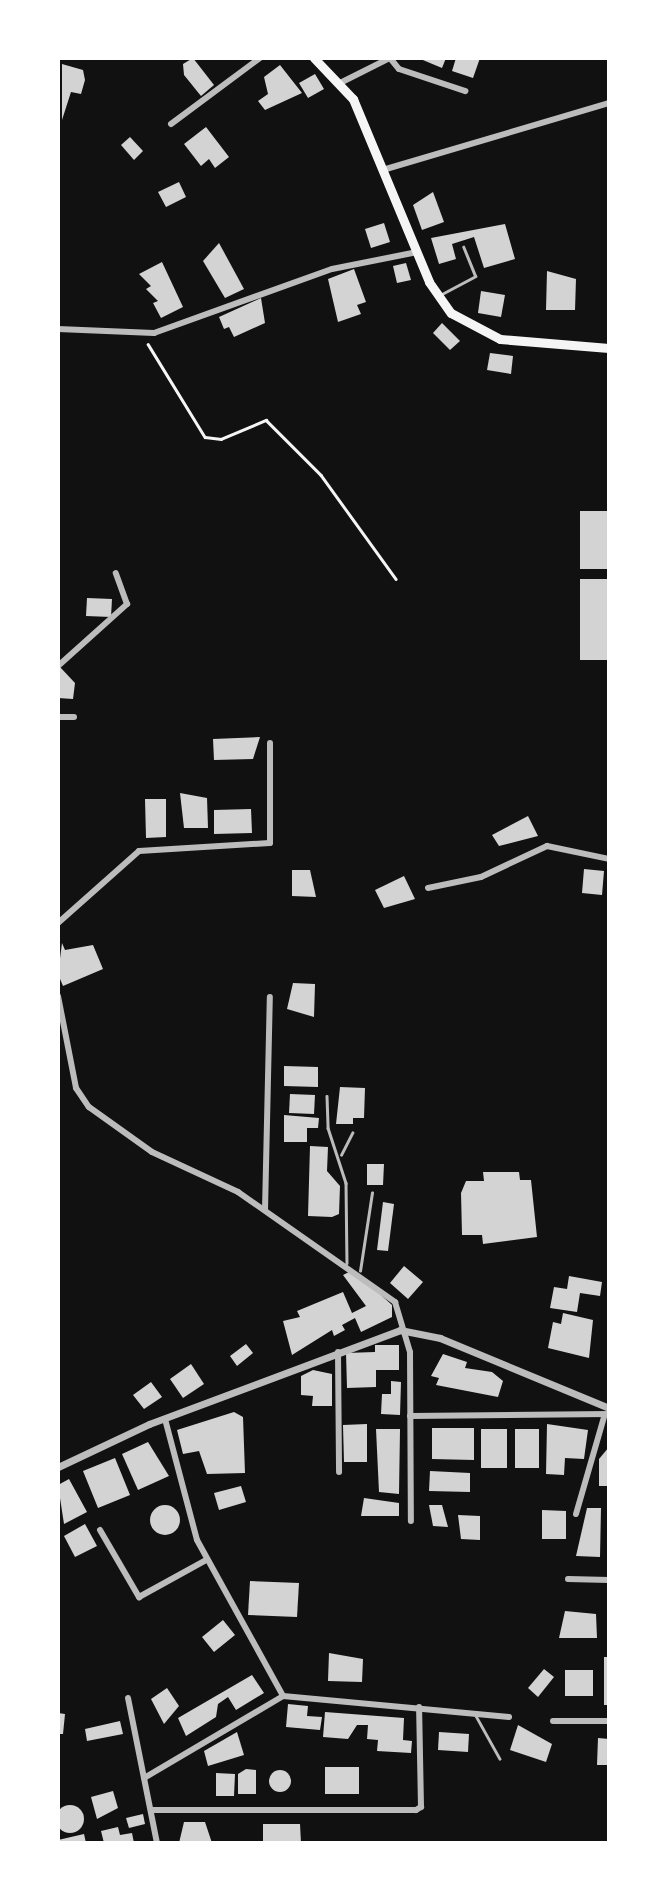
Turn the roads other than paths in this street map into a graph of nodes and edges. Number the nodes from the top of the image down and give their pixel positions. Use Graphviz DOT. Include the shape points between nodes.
graph roads {
  1 [pos="260,58"];
  2 [pos="314,58"];
  3 [pos="390,58"];
  4 [pos="340,83"];
  5 [pos="465,91"];
  6 [pos="609,103"];
  7 [pos="171,124"];
  8 [pos="386,169"];
  9 [pos="464,247"];
  10 [pos="417,252"];
  11 [pos="437,296"];
  12 [pos="58,329"];
  13 [pos="609,348"];
  14 [pos="116,573"];
  15 [pos="58,666"];
  16 [pos="58,717"];
  17 [pos="74,717"];
  18 [pos="270,743"];
  19 [pos="609,859"];
  20 [pos="428,888"];
  21 [pos="58,923"];
  22 [pos="58,996"];
  23 [pos="270,997"];
  24 [pos="327,1096"];
  25 [pos="352,1133"];
  26 [pos="341,1154"];
  27 [pos="372,1193"];
  28 [pos="265,1210"];
  29 [pos="347,1263"];
  30 [pos="360,1271"];
  31 [pos="406,1330"];
  32 [pos="338,1350"];
  33 [pos="609,1408"];
  34 [pos="607,1415"];
  35 [pos="410,1416"];
  36 [pos="165,1419"];
  37 [pos="58,1467"];
  38 [pos="339,1472"];
  39 [pos="576,1514"];
  40 [pos="411,1521"];
  41 [pos="100,1530"];
  42 [pos="206,1560"];
  43 [pos="568,1579"];
  44 [pos="609,1580"];
  45 [pos="283,1696"];
  46 [pos="128,1698"];
  47 [pos="419,1707"];
  48 [pos="474,1711"];
  49 [pos="509,1717"];
  50 [pos="553,1721"];
  51 [pos="609,1721"];
  52 [pos="500,1759"];
  53 [pos="144,1778"];
  54 [pos="151,1810"];
  55 [pos="158,1843"];
  1 -- 7 [label="street"];
  2 -- 4 [label="main road"];
  3 -- 4 [label="street"];
  3 -- 5 [label="street" via="399,69"];
  4 -- 8 [label="main road"];
  6 -- 8 [label="street"];
  8 -- 10 [label="main road"];
  9 -- 11 [label="lane" via="475,276"];
  10 -- 11 [label="main road"];
  10 -- 12 [label="street" via="332,269 144,334"];
  11 -- 13 [label="main road" via="464,324 500,339"];
  14 -- 15 [label="street" via="127,604"];
  16 -- 17 [label="street"];
  18 -- 21 [label="street" via="270,843 142,850"];
  19 -- 20 [label="street" via="547,846 481,877"];
  22 -- 28 [label="street" via="76,1088 89,1107 152,1152 217,1180"];
  23 -- 28 [label="street"];
  24 -- 26 [label="lane" via="328,1128"];
  25 -- 26 [label="lane"];
  26 -- 29 [label="lane"];
  27 -- 30 [label="lane"];
  28 -- 29 [label="street"];
  29 -- 30 [label="street"];
  30 -- 31 [label="street" via="396,1302"];
  31 -- 32 [label="street"];
  31 -- 33 [label="street" via="440,1338"];
  31 -- 35 [label="street"];
  32 -- 36 [label="street" via="250,1391"];
  32 -- 38 [label="street"];
  34 -- 35 [label="street"];
  34 -- 39 [label="street"];
  35 -- 40 [label="street"];
  36 -- 37 [label="street"];
  36 -- 42 [label="street" via="185,1506"];
  41 -- 42 [label="street" via="139,1597"];
  42 -- 45 [label="street"];
  43 -- 44 [label="street"];
  45 -- 47 [label="street" via="346,1706"];
  45 -- 53 [label="street"];
  46 -- 53 [label="street"];
  47 -- 48 [label="street"];
  47 -- 54 [label="street" via="421,1807 416,1810"];
  48 -- 49 [label="street"];
  48 -- 52 [label="lane"];
  50 -- 51 [label="street"];
  53 -- 54 [label="street"];
  54 -- 55 [label="street"];
}
